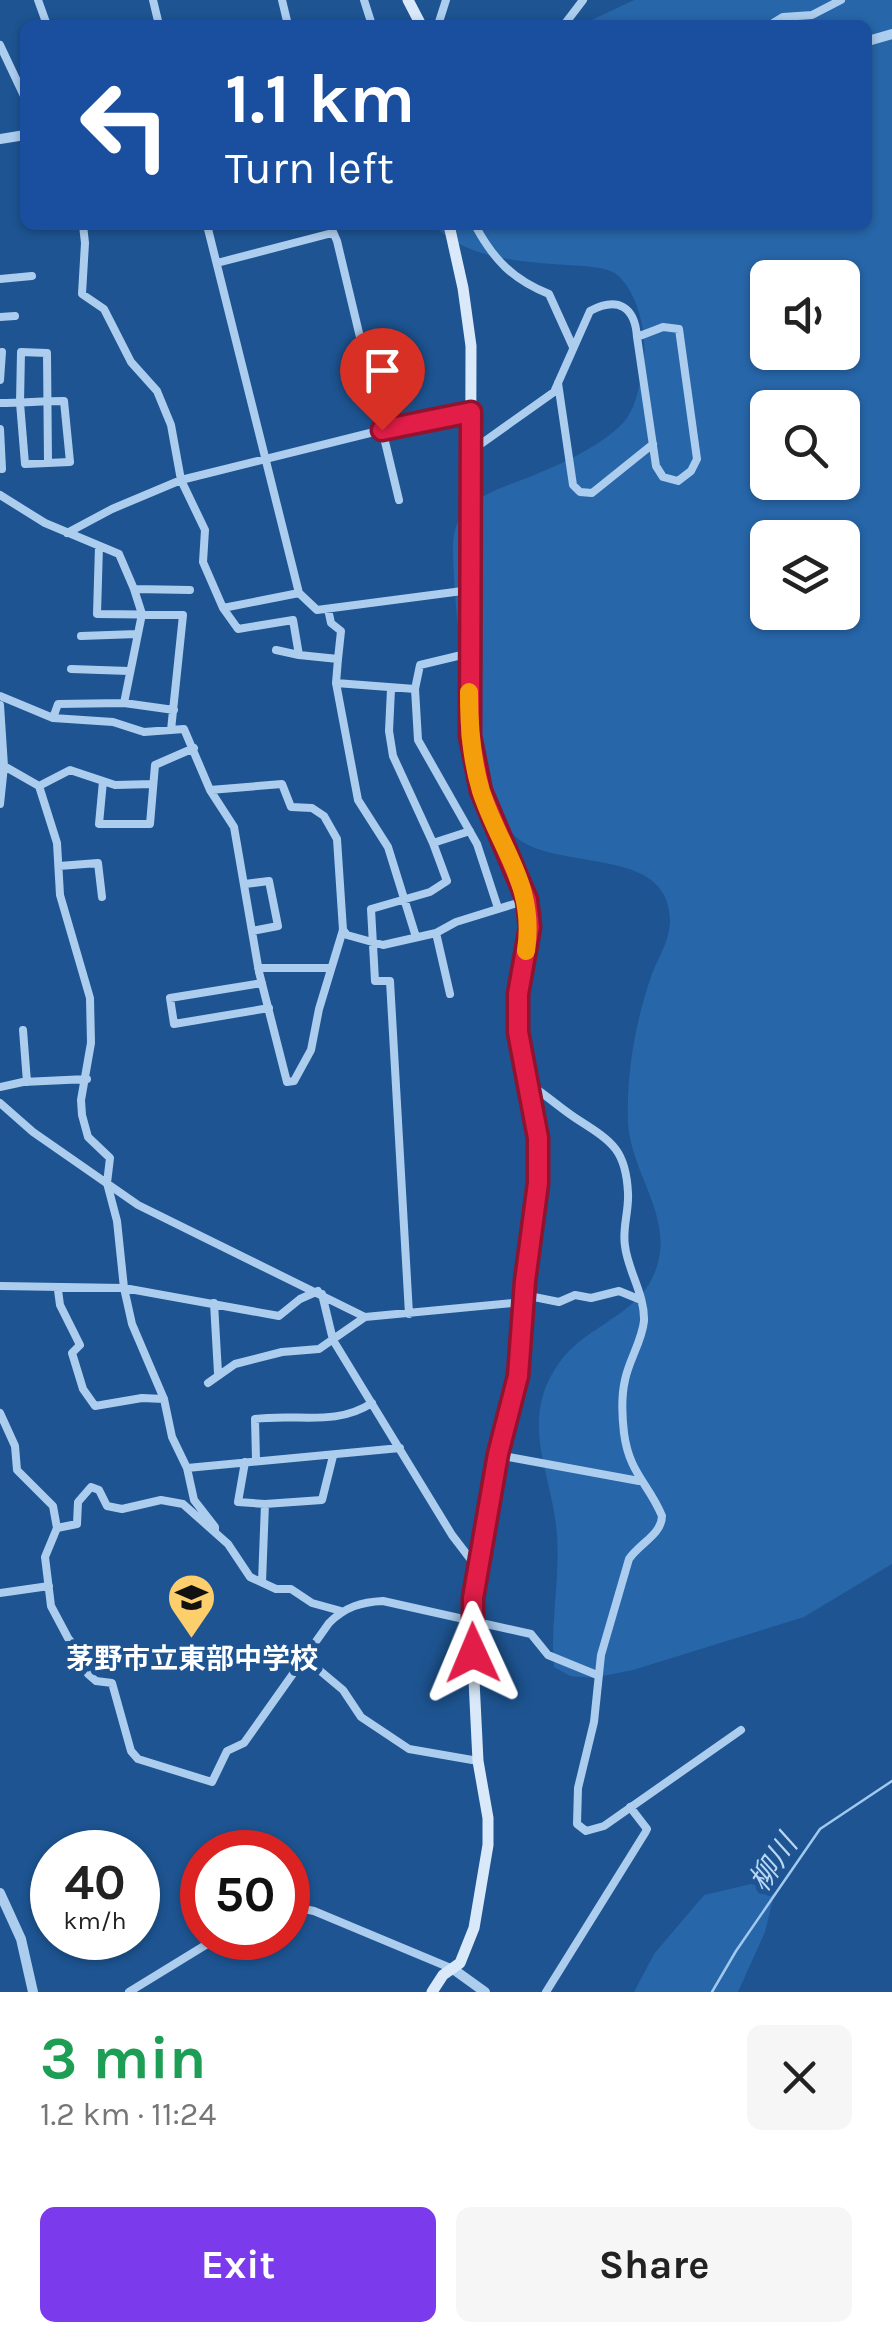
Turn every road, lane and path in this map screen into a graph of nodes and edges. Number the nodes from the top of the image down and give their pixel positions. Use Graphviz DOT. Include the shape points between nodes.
graph roads {
  1 [pos="584,0"];
  2 [pos="841,0"];
  3 [pos="568,20"];
  4 [pos="778,20"];
  5 [pos="0,46"];
  6 [pos="20,88"];
  7 [pos="84,230"];
  8 [pos="208,230"];
  9 [pos="328,230"];
  10 [pos="332,230"];
  11 [pos="450,230"];
  12 [pos="479,230"];
  13 [pos="217,263"];
  14 [pos="32,276"];
  15 [pos="0,279"];
  16 [pos="0,316"];
  17 [pos="15,316"];
  18 [pos="637,337"];
  19 [pos="573,348"];
  20 [pos="1,352"];
  21 [pos="22,352"];
  22 [pos="0,380"];
  23 [pos="558,383"];
  24 [pos="46,401"];
  25 [pos="20,402"];
  26 [pos="0,403"];
  27 [pos="471,412"];
  28 [pos="0,430"];
  29 [pos="382,430"];
  30 [pos="652,444"];
  31 [pos="471,452"];
  32 [pos="267,459"];
  33 [pos="48,463"];
  34 [pos="25,464"];
  35 [pos="1,470"];
  36 [pos="181,480"];
  37 [pos="0,495"];
  38 [pos="399,500"];
  39 [pos="67,532"];
  40 [pos="99,546"];
  41 [pos="134,589"];
  42 [pos="190,590"];
  43 [pos="470,590"];
  44 [pos="299,593"];
  45 [pos="223,608"];
  46 [pos="328,609"];
  47 [pos="142,614"];
  48 [pos="137,634"];
  49 [pos="81,636"];
  50 [pos="276,650"];
  51 [pos="470,654"];
  52 [pos="299,655"];
  53 [pos="338,659"];
  54 [pos="71,669"];
  55 [pos="129,671"];
  56 [pos="336,683"];
  57 [pos="392,689"];
  58 [pos="415,689"];
  59 [pos="0,696"];
  60 [pos="124,703"];
  61 [pos="0,705"];
  62 [pos="174,710"];
  63 [pos="53,718"];
  64 [pos="171,730"];
  65 [pos="194,748"];
  66 [pos="4,766"];
  67 [pos="102,781"];
  68 [pos="153,784"];
  69 [pos="39,786"];
  70 [pos="210,790"];
  71 [pos="0,804"];
  72 [pos="470,831"];
  73 [pos="433,843"];
  74 [pos="59,866"];
  75 [pos="244,884"];
  76 [pos="102,896"];
  77 [pos="404,900"];
  78 [pos="527,900"];
  79 [pos="498,908"];
  80 [pos="343,930"];
  81 [pos="252,931"];
  82 [pos="436,934"];
  83 [pos="416,937"];
  84 [pos="372,942"];
  85 [pos="258,968"];
  86 [pos="330,968"];
  87 [pos="262,983"];
  88 [pos="450,994"];
  89 [pos="269,1008"];
  90 [pos="23,1030"];
  91 [pos="87,1079"];
  92 [pos="27,1082"];
  93 [pos="530,1085"];
  94 [pos="0,1087"];
  95 [pos="0,1103"];
  96 [pos="107,1183"];
  97 [pos="0,1286"];
  98 [pos="124,1288"];
  99 [pos="58,1290"];
  100 [pos="320,1293"];
  101 [pos="523,1298"];
  102 [pos="641,1300"];
  103 [pos="214,1303"];
  104 [pos="409,1314"];
  105 [pos="365,1317"];
  106 [pos="332,1337"];
  107 [pos="218,1373"];
  108 [pos="208,1383"];
  109 [pos="164,1399"];
  110 [pos="372,1403"];
  111 [pos="0,1413"];
  112 [pos="400,1448"];
  113 [pos="498,1454"];
  114 [pos="333,1456"];
  115 [pos="256,1460"];
  116 [pos="244,1462"];
  117 [pos="187,1468"];
  118 [pos="639,1481"];
  119 [pos="265,1504"];
  120 [pos="57,1528"];
  121 [pos="214,1532"];
  122 [pos="478,1569"];
  123 [pos="262,1582"];
  124 [pos="49,1586"];
  125 [pos="0,1592"];
  126 [pos="341,1611"];
  127 [pos="471,1620"];
  128 [pos="306,1659"];
  129 [pos="597,1675"];
  130 [pos="740,1730"];
  131 [pos="478,1761"];
  132 [pos="630,1807"];
  133 [pos="0,1892"];
  134 [pos="310,1910"];
  135 [pos="181,1960"];
  136 [pos="453,1969"];
  137 [pos="33,1992"];
  138 [pos="129,1992"];
  139 [pos="432,1992"];
  140 [pos="485,1992"];
  141 [pos="546,1992"];
  1 -- 3 [label="street"];
  2 -- 4 [label="street" via="822,12"];
  5 -- 6 [label="street"];
  7 -- 36 [label="street" via="82,294 104,309 131,362 157,391"];
  8 -- 13 [label="street"];
  9 -- 13 [label="street"];
  10 -- 29 [label="street"];
  11 -- 27 [label="main road" via="471,346"];
  12 -- 19 [label="street" via="500,264 549,294"];
  13 -- 32 [label="street"];
  14 -- 15 [label="street"];
  16 -- 17 [label="street"];
  18 -- 19 [label="street" via="629,309 598,306"];
  18 -- 30 [label="street"];
  18 -- 30 [label="street" via="680,329 697,459 692,472 678,481 663,476"];
  19 -- 23 [label="street"];
  20 -- 21 [label="street"];
  20 -- 22 [label="street"];
  21 -- 24 [label="street" via="47,352"];
  21 -- 25 [label="street"];
  23 -- 30 [label="street" via="573,485 580,492 592,493"];
  23 -- 31 [label="street"];
  24 -- 25 [label="street"];
  24 -- 33 [label="street"];
  24 -- 33 [label="street" via="64,401 70,462"];
  25 -- 26 [label="street"];
  25 -- 34 [label="street"];
  27 -- 29 [label="street"];
  27 -- 31 [label="main road"];
  28 -- 35 [label="street"];
  29 -- 32 [label="street"];
  29 -- 38 [label="street"];
  31 -- 43 [label="main road"];
  32 -- 36 [label="street"];
  32 -- 44 [label="street"];
  33 -- 34 [label="street"];
  34 -- 35 [label="street"];
  36 -- 39 [label="street"];
  36 -- 45 [label="street" via="205,530 203,562"];
  37 -- 39 [label="street"];
  39 -- 40 [label="street"];
  40 -- 41 [label="street" via="119,554"];
  40 -- 47 [label="street" via="96,614"];
  41 -- 42 [label="street"];
  41 -- 47 [label="street"];
  43 -- 46 [label="street"];
  43 -- 51 [label="main road"];
  44 -- 45 [label="street"];
  44 -- 46 [label="street" via="317,610"];
  45 -- 52 [label="street" via="238,629 293,620"];
  46 -- 53 [label="street" via="341,632"];
  47 -- 48 [label="street"];
  47 -- 62 [label="street" via="183,615"];
  48 -- 49 [label="street"];
  48 -- 55 [label="street"];
  50 -- 52 [label="street"];
  51 -- 58 [label="street" via="420,666"];
  51 -- 78 [label="main road" via="476,770"];
  52 -- 53 [label="street"];
  53 -- 56 [label="street"];
  54 -- 55 [label="street"];
  55 -- 60 [label="street"];
  56 -- 57 [label="street"];
  56 -- 77 [label="street" via="358,800 388,847"];
  57 -- 58 [label="street"];
  57 -- 73 [label="street" via="393,756"];
  58 -- 72 [label="street" via="418,740"];
  59 -- 63 [label="street"];
  60 -- 62 [label="street"];
  60 -- 63 [label="street" via="58,704"];
  61 -- 66 [label="street"];
  62 -- 64 [label="street"];
  63 -- 64 [label="street"];
  64 -- 65 [label="street" via="184,730"];
  65 -- 68 [label="street" via="155,765"];
  65 -- 70 [label="street"];
  66 -- 69 [label="street"];
  66 -- 71 [label="street"];
  67 -- 68 [label="street"];
  67 -- 68 [label="street" via="99,824 150,824"];
  67 -- 69 [label="street" via="70,770"];
  69 -- 74 [label="street"];
  70 -- 75 [label="street" via="234,827"];
  70 -- 80 [label="street" via="282,784 291,807 324,816 337,839"];
  72 -- 73 [label="street"];
  72 -- 79 [label="street"];
  73 -- 77 [label="street" via="447,881"];
  74 -- 76 [label="street" via="98,863"];
  74 -- 91 [label="street" via="60,895 90,998"];
  75 -- 81 [label="street"];
  75 -- 81 [label="street" via="269,881 278,926"];
  77 -- 83 [label="street"];
  77 -- 84 [label="street" via="371,909"];
  78 -- 79 [label="street"];
  78 -- 93 [label="main road" via="518,1032"];
  79 -- 82 [label="street"];
  80 -- 84 [label="street"];
  80 -- 86 [label="street"];
  81 -- 85 [label="street"];
  82 -- 83 [label="street"];
  82 -- 88 [label="street"];
  83 -- 84 [label="street"];
  84 -- 104 [label="street" via="375,981 390,980"];
  85 -- 86 [label="street"];
  85 -- 87 [label="street"];
  86 -- 89 [label="street" via="311,1050 294,1081 288,1082"];
  87 -- 89 [label="street"];
  87 -- 89 [label="street" via="170,998 174,1024"];
  90 -- 92 [label="street"];
  91 -- 92 [label="street"];
  91 -- 96 [label="street" via="82,1116 88,1136 110,1158"];
  92 -- 94 [label="street"];
  93 -- 101 [label="main road" via="538,1183"];
  93 -- 102 [label="street" via="602,1133 616,1150 628,1190 625,1252"];
  95 -- 96 [label="street"];
  96 -- 98 [label="street"];
  96 -- 100 [label="street" via="168,1222"];
  97 -- 99 [label="street"];
  98 -- 99 [label="street"];
  98 -- 103 [label="street"];
  98 -- 109 [label="street"];
  99 -- 109 [label="street" via="80,1345 72,1353 82,1389 94,1406"];
  100 -- 103 [label="street" via="279,1316"];
  100 -- 105 [label="street"];
  100 -- 106 [label="street"];
  101 -- 102 [label="street" via="560,1302 620,1290"];
  101 -- 104 [label="street"];
  101 -- 113 [label="main road" via="518,1376"];
  102 -- 118 [label="street" via="644,1320 622,1406"];
  103 -- 107 [label="street"];
  104 -- 105 [label="street"];
  105 -- 106 [label="street"];
  106 -- 107 [label="street" via="319,1349 261,1356"];
  106 -- 110 [label="street"];
  107 -- 108 [label="street"];
  109 -- 117 [label="street"];
  110 -- 112 [label="street"];
  110 -- 115 [label="street" via="355,1414 318,1420 255,1419"];
  111 -- 120 [label="street" via="17,1470 52,1506"];
  112 -- 114 [label="street"];
  112 -- 122 [label="street"];
  113 -- 118 [label="street"];
  113 -- 122 [label="main road"];
  114 -- 115 [label="street"];
  114 -- 119 [label="street" via="322,1500"];
  115 -- 116 [label="street"];
  116 -- 117 [label="street"];
  116 -- 119 [label="street" via="238,1502"];
  117 -- 121 [label="street" via="194,1500"];
  118 -- 129 [label="street" via="662,1524 630,1559"];
  119 -- 123 [label="street"];
  120 -- 121 [label="street" via="77,1524 78,1502 95,1486 117,1510 161,1500 183,1504"];
  120 -- 124 [label="street" via="44,1557"];
  121 -- 123 [label="street" via="246,1574"];
  122 -- 127 [label="main road"];
  123 -- 126 [label="street"];
  124 -- 125 [label="street"];
  124 -- 128 [label="street" via="51,1606 88,1674 112,1683 131,1751 204,1782 212,1782 227,1751 244,1743"];
  126 -- 127 [label="street" via="383,1601"];
  126 -- 128 [label="street"];
  127 -- 129 [label="street" via="531,1634 559,1661"];
  127 -- 131 [label="main road"];
  128 -- 131 [label="street" via="343,1690 362,1717 409,1749"];
  129 -- 132 [label="street" via="577,1824 596,1830"];
  130 -- 132 [label="street"];
  131 -- 136 [label="main road" via="488,1845 474,1928"];
  132 -- 141 [label="street" via="647,1829"];
  133 -- 137 [label="street" via="21,1939"];
  134 -- 136 [label="street"];
  135 -- 138 [label="street"];
  136 -- 139 [label="main road"];
  136 -- 140 [label="street"];
}
